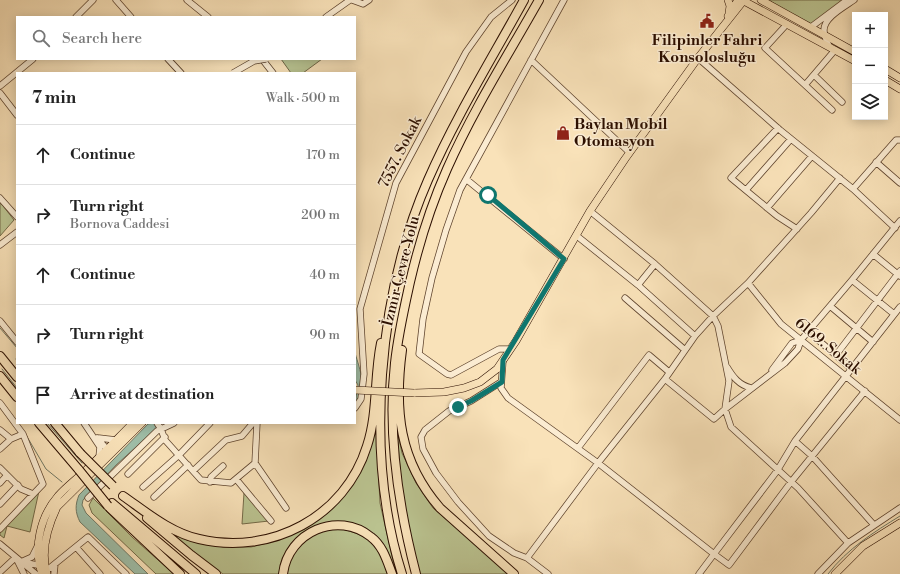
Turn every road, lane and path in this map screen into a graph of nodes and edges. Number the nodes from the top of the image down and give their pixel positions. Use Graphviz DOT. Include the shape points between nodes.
graph roads {
  1 [pos="93,0"];
  2 [pos="116,0"];
  3 [pos="186,0"];
  4 [pos="351,0"];
  5 [pos="369,0"];
  6 [pos="512,0"];
  7 [pos="524,0"];
  8 [pos="539,0"];
  9 [pos="564,0"];
  10 [pos="728,0"];
  11 [pos="742,0"];
  12 [pos="761,0"];
  13 [pos="846,0"];
  14 [pos="854,0"];
  15 [pos="729,13"];
  16 [pos="767,14"];
  17 [pos="77,16"];
  18 [pos="130,16"];
  19 [pos="207,16"];
  20 [pos="327,16"];
  21 [pos="727,22"];
  22 [pos="787,24"];
  23 [pos="811,27"];
  24 [pos="824,34"];
  25 [pos="832,48"];
  26 [pos="852,50"];
  27 [pos="698,58"];
  28 [pos="852,59"];
  29 [pos="32,60"];
  30 [pos="169,60"];
  31 [pos="258,60"];
  32 [pos="264,60"];
  33 [pos="531,60"];
  34 [pos="888,71"];
  35 [pos="17,72"];
  36 [pos="180,72"];
  37 [pos="235,72"];
  38 [pos="272,72"];
  39 [pos="16,73"];
  40 [pos="814,75"];
  41 [pos="900,78"];
  42 [pos="888,82"];
  43 [pos="806,85"];
  44 [pos="0,86"];
  45 [pos="900,89"];
  46 [pos="0,93"];
  47 [pos="842,102"];
  48 [pos="832,110"];
  49 [pos="16,113"];
  50 [pos="778,128"];
  51 [pos="791,139"];
  52 [pos="900,140"];
  53 [pos="629,152"];
  54 [pos="812,156"];
  55 [pos="876,162"];
  56 [pos="466,178"];
  57 [pos="840,178"];
  58 [pos="900,183"];
  59 [pos="853,189"];
  60 [pos="746,190"];
  61 [pos="0,198"];
  62 [pos="767,208"];
  63 [pos="590,211"];
  64 [pos="16,216"];
  65 [pos="900,221"];
  66 [pos="895,228"];
  67 [pos="797,229"];
  68 [pos="16,233"];
  69 [pos="576,236"];
  70 [pos="0,245"];
  71 [pos="873,254"];
  72 [pos="564,259"];
  73 [pos="655,264"];
  74 [pos="413,270"];
  75 [pos="397,272"];
  76 [pos="899,274"];
  77 [pos="852,280"];
  78 [pos="748,283"];
  79 [pos="638,286"];
  80 [pos="625,298"];
  81 [pos="877,301"];
  82 [pos="830,306"];
  83 [pos="900,307"];
  84 [pos="894,314"];
  85 [pos="713,316"];
  86 [pos="0,321"];
  87 [pos="856,328"];
  88 [pos="695,336"];
  89 [pos="817,339"];
  90 [pos="801,340"];
  91 [pos="16,341"];
  92 [pos="873,342"];
  93 [pos="510,349"];
  94 [pos="685,350"];
  95 [pos="836,355"];
  96 [pos="0,356"];
  97 [pos="503,360"];
  98 [pos="724,363"];
  99 [pos="852,369"];
  100 [pos="669,372"];
  101 [pos="0,376"];
  102 [pos="16,376"];
  103 [pos="847,376"];
  104 [pos="665,379"];
  105 [pos="502,382"];
  106 [pos="751,388"];
  107 [pos="356,390"];
  108 [pos="865,390"];
  109 [pos="16,396"];
  110 [pos="0,403"];
  111 [pos="356,406"];
  112 [pos="724,409"];
  113 [pos="900,420"];
  114 [pos="39,424"];
  115 [pos="56,424"];
  116 [pos="85,424"];
  117 [pos="93,424"];
  118 [pos="132,424"];
  119 [pos="141,424"];
  120 [pos="158,424"];
  121 [pos="172,424"];
  122 [pos="209,424"];
  123 [pos="252,424"];
  124 [pos="257,424"];
  125 [pos="161,429"];
  126 [pos="0,430"];
  127 [pos="90,431"];
  128 [pos="23,434"];
  129 [pos="165,437"];
  130 [pos="11,439"];
  131 [pos="98,440"];
  132 [pos="116,440"];
  133 [pos="795,441"];
  134 [pos="578,448"];
  135 [pos="0,449"];
  136 [pos="108,452"];
  137 [pos="179,455"];
  138 [pos="812,456"];
  139 [pos="99,458"];
  140 [pos="255,463"];
  141 [pos="598,463"];
  142 [pos="188,465"];
  143 [pos="223,466"];
  144 [pos="0,468"];
  145 [pos="193,471"];
  146 [pos="777,471"];
  147 [pos="84,472"];
  148 [pos="128,474"];
  149 [pos="7,475"];
  150 [pos="236,479"];
  151 [pos="210,482"];
  152 [pos="791,482"];
  153 [pos="0,483"];
  154 [pos="18,485"];
  155 [pos="143,487"];
  156 [pos="33,494"];
  157 [pos="123,496"];
  158 [pos="154,497"];
  159 [pos="88,498"];
  160 [pos="0,504"];
  161 [pos="110,504"];
  162 [pos="286,508"];
  163 [pos="900,508"];
  164 [pos="271,520"];
  165 [pos="900,523"];
  166 [pos="874,525"];
  167 [pos="0,529"];
  168 [pos="848,543"];
  169 [pos="0,544"];
  170 [pos="38,545"];
  171 [pos="76,547"];
  172 [pos="714,554"];
  173 [pos="15,558"];
  174 [pos="527,558"];
  175 [pos="21,562"];
  176 [pos="55,564"];
  177 [pos="42,569"];
  178 [pos="0,572"];
  179 [pos="123,573"];
  180 [pos="24,574"];
  181 [pos="54,574"];
  182 [pos="100,574"];
  183 [pos="180,574"];
  184 [pos="196,574"];
  185 [pos="216,574"];
  186 [pos="283,574"];
  187 [pos="392,574"];
  188 [pos="402,574"];
  189 [pos="416,574"];
  190 [pos="514,574"];
  191 [pos="548,574"];
  192 [pos="699,574"];
  193 [pos="818,574"];
  194 [pos="835,574"];
  1 -- 17 [label="street"];
  2 -- 18 [label="street"];
  3 -- 19 [label="street"];
  4 -- 5 [label="street" via="363,4"];
  4 -- 20 [label="street"];
  6 -- 111 [label="street, 7557. Sokak" via="490,17 466,52 396,183 360,309 364,374 361,399"];
  7 -- 75 [label="highway, İzmir Çevre Yolu" via="443,148 415,212"];
  8 -- 74 [label="highway, İzmir Çevre Yolu" via="446,170 424,228"];
  9 -- 33 [label="street"];
  10 -- 15 [label="main road"];
  11 -- 15 [label="main road"];
  11 -- 16 [label="main road"];
  11 -- 21 [label="main road"];
  12 -- 23 [label="main road"];
  13 -- 23 [label="street"];
  14 -- 24 [label="street" via="830,18 824,28"];
  15 -- 21 [label="main road"];
  16 -- 21 [label="main road" via="745,9"];
  16 -- 22 [label="main road"];
  21 -- 27 [label="main road"];
  22 -- 25 [label="main road"];
  22 -- 43 [label="street" via="765,48"];
  23 -- 24 [label="main road"];
  24 -- 25 [label="street"];
  24 -- 26 [label="main road"];
  25 -- 28 [label="main road"];
  25 -- 40 [label="street"];
  27 -- 50 [label="street"];
  27 -- 53 [label="main road"];
  29 -- 35 [label="street"];
  30 -- 36 [label="street"];
  31 -- 37 [label="street, bridge"];
  32 -- 38 [label="street"];
  33 -- 53 [label="street"];
  33 -- 56 [label="street"];
  34 -- 41 [label="main road"];
  39 -- 44 [label="street"];
  40 -- 43 [label="street"];
  40 -- 47 [label="street"];
  42 -- 45 [label="main road"];
  43 -- 48 [label="street"];
  46 -- 49 [label="street"];
  50 -- 51 [label="street"];
  50 -- 60 [label="street" via="731,178"];
  51 -- 54 [label="street"];
  51 -- 60 [label="street"];
  52 -- 55 [label="street" via="896,140"];
  53 -- 63 [label="main road"];
  54 -- 57 [label="street"];
  54 -- 62 [label="street"];
  55 -- 58 [label="street"];
  55 -- 59 [label="street"];
  56 -- 72 [label="street"];
  56 -- 93 [label="street" via="446,230 432,278 419,354 451,375 499,349"];
  57 -- 59 [label="street"];
  57 -- 67 [label="street"];
  59 -- 66 [label="street"];
  60 -- 62 [label="street"];
  61 -- 64 [label="street"];
  62 -- 67 [label="street"];
  63 -- 69 [label="main road"];
  63 -- 73 [label="street"];
  65 -- 66 [label="street"];
  66 -- 71 [label="street"];
  67 -- 78 [label="street"];
  68 -- 70 [label="street"];
  69 -- 72 [label="main road"];
  69 -- 79 [label="street"];
  71 -- 76 [label="street"];
  71 -- 77 [label="street"];
  72 -- 93 [label="main road"];
  73 -- 79 [label="street"];
  73 -- 85 [label="street"];
  74 -- 189 [label="highway, İzmir Çevre Yolu" via="395,363 393,411 396,479"];
  74 -- 190 [label="highway" via="402,353 399,409 400,428 408,456 420,482 440,508"];
  75 -- 157 [label="highway" via="378,360 372,430 367,446 349,484 319,515 293,531 271,539 226,544 198,539 177,531"];
  75 -- 188 [label="highway, İzmir Çevre Yolu" via="382,374 380,426 385,492"];
  76 -- 81 [label="street, 6169. Sokak"];
  77 -- 81 [label="street"];
  77 -- 82 [label="street"];
  78 -- 85 [label="street"];
  78 -- 90 [label="street, 6169. Sokak" via="781,324"];
  79 -- 88 [label="street"];
  80 -- 94 [label="street"];
  81 -- 84 [label="street"];
  81 -- 87 [label="street, 6169. Sokak"];
  82 -- 87 [label="street"];
  82 -- 90 [label="street"];
  83 -- 84 [label="street"];
  84 -- 92 [label="street"];
  85 -- 88 [label="street"];
  85 -- 98 [label="street" via="718,326"];
  86 -- 91 [label="street"];
  87 -- 92 [label="street"];
  87 -- 95 [label="street, 6169. Sokak"];
  88 -- 94 [label="street"];
  89 -- 95 [label="street, 6169. Sokak"];
  90 -- 103 [label="street, 6169. Sokak"];
  90 -- 106 [label="street" via="798,349 785,362"];
  92 -- 99 [label="street"];
  93 -- 97 [label="main road"];
  94 -- 100 [label="street"];
  95 -- 99 [label="street, 6169. Sokak"];
  96 -- 102 [label="highway"];
  97 -- 105 [label="street"];
  97 -- 107 [label="main road, bridge" via="497,369 480,382 464,388 414,393"];
  98 -- 106 [label="street" via="735,380"];
  98 -- 112 [label="street" via="729,380"];
  99 -- 103 [label="street"];
  100 -- 104 [label="street"];
  100 -- 134 [label="street" via="650,355"];
  101 -- 109 [label="highway"];
  103 -- 108 [label="street, 6169. Sokak"];
  103 -- 133 [label="street"];
  104 -- 112 [label="street" via="714,419"];
  104 -- 141 [label="street"];
  105 -- 134 [label="street" via="502,388 508,398"];
  105 -- 174 [label="street" via="449,411 425,430 421,438 423,449 436,473 458,502 490,536 514,553"];
  106 -- 112 [label="street"];
  108 -- 113 [label="street, 6169. Sokak"];
  108 -- 138 [label="street"];
  110 -- 128 [label="street"];
  112 -- 146 [label="street" via="731,427"];
  114 -- 147 [label="highway" via="69,459"];
  115 -- 157 [label="highway, bridge" via="80,453"];
  116 -- 127 [label="street"];
  117 -- 127 [label="street"];
  118 -- 132 [label="main road"];
  119 -- 136 [label="main road"];
  120 -- 125 [label="street"];
  121 -- 125 [label="street"];
  122 -- 137 [label="street"];
  123 -- 145 [label="street" via="242,436 226,440"];
  124 -- 140 [label="street"];
  125 -- 129 [label="street"];
  125 -- 159 [label="street"];
  126 -- 130 [label="street"];
  127 -- 131 [label="street"];
  128 -- 130 [label="street"];
  128 -- 156 [label="street" via="43,484"];
  129 -- 137 [label="street"];
  129 -- 148 [label="street"];
  130 -- 135 [label="street"];
  131 -- 132 [label="street"];
  131 -- 136 [label="street"];
  131 -- 139 [label="street"];
  132 -- 136 [label="main road"];
  133 -- 138 [label="street"];
  133 -- 146 [label="street"];
  134 -- 141 [label="street"];
  136 -- 139 [label="main road"];
  136 -- 147 [label="main road"];
  137 -- 142 [label="street"];
  137 -- 155 [label="street"];
  138 -- 152 [label="street"];
  138 -- 166 [label="street"];
  139 -- 147 [label="main road"];
  140 -- 150 [label="street"];
  140 -- 162 [label="street"];
  141 -- 172 [label="street"];
  141 -- 174 [label="street"];
  142 -- 145 [label="street"];
  142 -- 158 [label="street"];
  143 -- 151 [label="street" via="211,477"];
  144 -- 149 [label="street"];
  145 -- 151 [label="street" via="201,480"];
  146 -- 152 [label="street"];
  146 -- 172 [label="street"];
  147 -- 161 [label="highway, bridge"];
  147 -- 170 [label="main road" via="57,498 47,513"];
  147 -- 177 [label="main road" via="57,507 48,524"];
  149 -- 153 [label="street"];
  149 -- 154 [label="street"];
  150 -- 151 [label="street" via="230,483"];
  150 -- 164 [label="street"];
  152 -- 168 [label="street"];
  152 -- 172 [label="street" via="729,566"];
  154 -- 156 [label="street"];
  154 -- 160 [label="street"];
  156 -- 167 [label="street"];
  157 -- 185 [label="highway" via="191,556"];
  161 -- 183 [label="highway"];
  161 -- 184 [label="highway"];
  163 -- 166 [label="street"];
  165 -- 194 [label="main road" via="863,546"];
  166 -- 168 [label="street"];
  168 -- 193 [label="street"];
  169 -- 173 [label="street"];
  170 -- 175 [label="street" via="32,557"];
  170 -- 177 [label="main road"];
  171 -- 176 [label="street"];
  171 -- 179 [label="street" via="88,537"];
  171 -- 182 [label="street"];
  172 -- 192 [label="street"];
  173 -- 175 [label="street"];
  173 -- 178 [label="street"];
  173 -- 180 [label="street"];
  174 -- 191 [label="street"];
  175 -- 177 [label="street"];
  175 -- 177 [label="street" via="28,567"];
  176 -- 177 [label="street"];
  176 -- 181 [label="street"];
  186 -- 187 [label="highway" via="289,553 301,538 315,529 333,525 356,528 372,537 383,551"];
}
